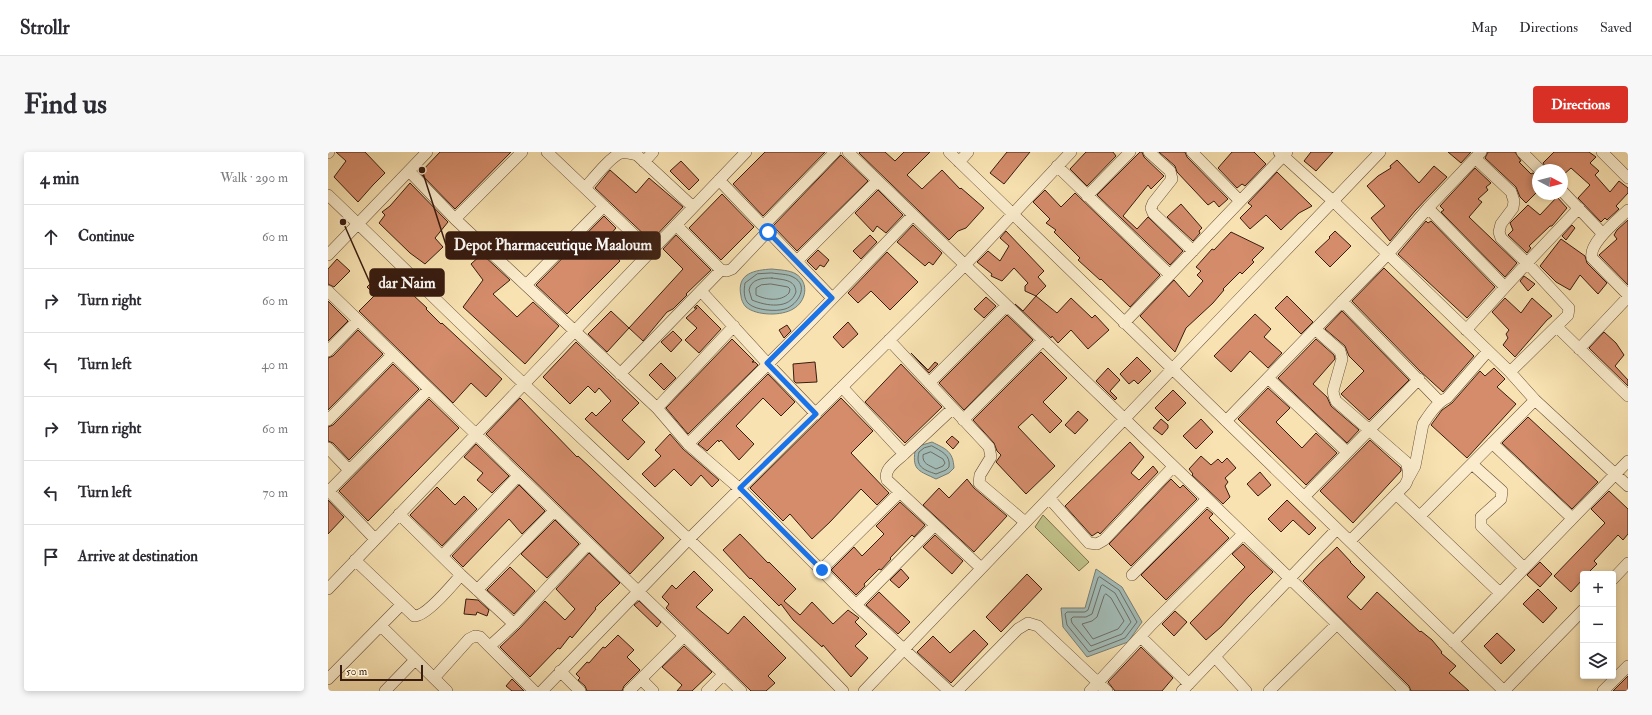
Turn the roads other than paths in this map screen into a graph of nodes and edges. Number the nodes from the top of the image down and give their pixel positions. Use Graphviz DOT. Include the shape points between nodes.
graph roads {
  1 [pos="427,152"];
  2 [pos="522,152"];
  3 [pos="547,152"];
  4 [pos="653,152"];
  5 [pos="746,152"];
  6 [pos="835,152"];
  7 [pos="848,152"];
  8 [pos="949,152"];
  9 [pos="968,152"];
  10 [pos="1071,152"];
  11 [pos="1130,152"];
  12 [pos="1149,152"];
  13 [pos="1192,152"];
  14 [pos="1380,152"];
  15 [pos="1522,152"];
  16 [pos="1602,152"];
  17 [pos="1283,153"];
  18 [pos="1478,155"];
  19 [pos="644,162"];
  20 [pos="959,162"];
  21 [pos="1534,164"];
  22 [pos="1057,166"];
  23 [pos="409,171"];
  24 [pos="1628,178"];
  25 [pos="719,180"];
  26 [pos="877,180"];
  27 [pos="585,188"];
  28 [pos="328,195"];
  29 [pos="1087,196"];
  30 [pos="1568,197"];
  31 [pos="1240,201"];
  32 [pos="1333,201"];
  33 [pos="604,206"];
  34 [pos="693,207"];
  35 [pos="1428,208"];
  36 [pos="1579,208"];
  37 [pos="1628,210"];
  38 [pos="1012,214"];
  39 [pos="913,215"];
  40 [pos="455,219"];
  41 [pos="358,224"];
  42 [pos="676,225"];
  43 [pos="766,229"];
  44 [pos="1603,234"];
  45 [pos="651,251"];
  46 [pos="1193,251"];
  47 [pos="1388,254"];
  48 [pos="328,255"];
  49 [pos="797,261"];
  50 [pos="1526,263"];
  51 [pos="965,265"];
  52 [pos="721,270"];
  53 [pos="1170,275"];
  54 [pos="526,285"];
  55 [pos="1504,286"];
  56 [pos="328,291"];
  57 [pos="701,291"];
  58 [pos="1628,296"];
  59 [pos="832,298"];
  60 [pos="1342,301"];
  61 [pos="1006,306"];
  62 [pos="358,320"];
  63 [pos="1124,323"];
  64 [pos="734,326"];
  65 [pos="1557,327"];
  66 [pos="1316,329"];
  67 [pos="1466,330"];
  68 [pos="575,331"];
  69 [pos="889,340"];
  70 [pos="1042,341"];
  71 [pos="1579,349"];
  72 [pos="328,351"];
  73 [pos="1488,351"];
  74 [pos="393,354"];
  75 [pos="767,363"];
  76 [pos="1172,369"];
  77 [pos="1510,372"];
  78 [pos="620,374"];
  79 [pos="1268,378"];
  80 [pos="1418,379"];
  81 [pos="524,384"];
  82 [pos="929,384"];
  83 [pos="842,387"];
  84 [pos="429,389"];
  85 [pos="1628,396"];
  86 [pos="1535,400"];
  87 [pos="1442,401"];
  88 [pos="657,408"];
  89 [pos="952,408"];
  90 [pos="816,414"];
  91 [pos="328,420"];
  92 [pos="963,420"];
  93 [pos="1124,420"];
  94 [pos="1226,421"];
  95 [pos="1369,430"];
  96 [pos="476,435"];
  97 [pos="1492,443"];
  98 [pos="688,444"];
  99 [pos="328,448"];
  100 [pos="1347,452"];
  101 [pos="904,454"];
  102 [pos="1628,460"];
  103 [pos="1472,464"];
  104 [pos="1173,467"];
  105 [pos="349,470"];
  106 [pos="1615,474"];
  107 [pos="518,476"];
  108 [pos="1409,478"];
  109 [pos="1628,486"];
  110 [pos="740,488"];
  111 [pos="328,490"];
  112 [pos="900,492"];
  113 [pos="1396,494"];
  114 [pos="1304,497"];
  115 [pos="1049,498"];
  116 [pos="1207,500"];
  117 [pos="554,512"];
  118 [pos="399,514"];
  119 [pos="1420,516"];
  120 [pos="1572,518"];
  121 [pos="1025,522"];
  122 [pos="935,524"];
  123 [pos="1337,529"];
  124 [pos="1243,534"];
  125 [pos="375,539"];
  126 [pos="689,539"];
  127 [pos="1350,541"];
  128 [pos="588,544"];
  129 [pos="442,556"];
  130 [pos="355,560"];
  131 [pos="1628,563"];
  132 [pos="981,568"];
  133 [pos="1524,568"];
  134 [pos="822,570"];
  135 [pos="461,575"];
  136 [pos="1132,575"];
  137 [pos="1616,576"];
  138 [pos="1289,578"];
  139 [pos="330,584"];
  140 [pos="477,590"];
  141 [pos="638,590"];
  142 [pos="1500,593"];
  143 [pos="401,605"];
  144 [pos="856,605"];
  145 [pos="1580,613"];
  146 [pos="514,624"];
  147 [pos="1337,624"];
  148 [pos="381,626"];
  149 [pos="684,636"];
  150 [pos="1141,637"];
  151 [pos="1453,642"];
  152 [pos="490,646"];
  153 [pos="904,649"];
  154 [pos="1215,657"];
  155 [pos="415,660"];
  156 [pos="1628,666"];
  157 [pos="560,671"];
  158 [pos="724,674"];
  159 [pos="434,678"];
  160 [pos="328,679"];
  161 [pos="641,679"];
  162 [pos="1094,687"];
  163 [pos="1186,688"];
  164 [pos="385,691"];
  165 [pos="447,691"];
  166 [pos="534,691"];
  167 [pos="542,691"];
  168 [pos="580,691"];
  169 [pos="629,691"];
  170 [pos="653,691"];
  171 [pos="707,691"];
  172 [pos="741,691"];
  173 [pos="843,691"];
  174 [pos="864,691"];
  175 [pos="949,691"];
  176 [pos="957,691"];
  177 [pos="1107,691"];
  178 [pos="1246,691"];
  179 [pos="1268,691"];
  180 [pos="1404,691"];
  181 [pos="1504,691"];
  182 [pos="1603,691"];
  1 -- 23 [label="street"];
  2 -- 40 [label="street"];
  3 -- 27 [label="street"];
  4 -- 19 [label="street"];
  5 -- 25 [label="street"];
  6 -- 43 [label="street"];
  7 -- 26 [label="street"];
  8 -- 20 [label="street"];
  9 -- 20 [label="street"];
  10 -- 22 [label="street"];
  11 -- 29 [label="street"];
  12 -- 46 [label="street" via="1170,171 1172,179 1153,203 1153,213"];
  13 -- 31 [label="street"];
  14 -- 32 [label="street"];
  15 -- 21 [label="street"];
  16 -- 24 [label="street"];
  17 -- 31 [label="street"];
  17 -- 32 [label="street"];
  18 -- 35 [label="street"];
  18 -- 50 [label="street" via="1511,192 1513,208 1501,224 1499,232 1501,238"];
  19 -- 27 [label="street" via="637,155 622,153 615,156"];
  19 -- 34 [label="street"];
  20 -- 38 [label="street"];
  22 -- 29 [label="street"];
  22 -- 38 [label="street"];
  23 -- 40 [label="street"];
  23 -- 41 [label="street"];
  25 -- 34 [label="street"];
  25 -- 43 [label="street"];
  26 -- 39 [label="street"];
  26 -- 49 [label="street"];
  27 -- 33 [label="street"];
  28 -- 41 [label="street"];
  29 -- 53 [label="street"];
  30 -- 36 [label="street"];
  31 -- 46 [label="street"];
  32 -- 47 [label="street"];
  32 -- 76 [label="street"];
  33 -- 45 [label="street"];
  33 -- 54 [label="street"];
  34 -- 42 [label="street"];
  35 -- 47 [label="street"];
  35 -- 55 [label="street"];
  36 -- 44 [label="street"];
  36 -- 50 [label="street"];
  37 -- 44 [label="street"];
  38 -- 51 [label="street"];
  38 -- 63 [label="street"];
  39 -- 51 [label="street"];
  39 -- 59 [label="street"];
  40 -- 54 [label="street"];
  41 -- 48 [label="street"];
  41 -- 81 [label="street"];
  42 -- 45 [label="street"];
  42 -- 52 [label="street"];
  43 -- 49 [label="street"];
  43 -- 52 [label="street" via="732,269"];
  44 -- 58 [label="street" via="1592,250 1592,258"];
  45 -- 68 [label="street"];
  46 -- 53 [label="street"];
  47 -- 60 [label="street"];
  47 -- 67 [label="street"];
  49 -- 59 [label="street"];
  50 -- 55 [label="street"];
  50 -- 65 [label="street" via="1569,308 1568,315"];
  51 -- 61 [label="street"];
  51 -- 69 [label="street"];
  52 -- 57 [label="street"];
  53 -- 63 [label="street"];
  54 -- 68 [label="street"];
  55 -- 67 [label="street"];
  56 -- 62 [label="street"];
  57 -- 64 [label="street"];
  57 -- 78 [label="street"];
  58 -- 71 [label="street"];
  59 -- 75 [label="street"];
  60 -- 66 [label="street"];
  60 -- 80 [label="street"];
  61 -- 70 [label="street"];
  61 -- 82 [label="street"];
  62 -- 72 [label="street"];
  62 -- 74 [label="street"];
  63 -- 76 [label="street"];
  64 -- 75 [label="street"];
  64 -- 88 [label="street"];
  65 -- 71 [label="street"];
  65 -- 77 [label="street"];
  66 -- 79 [label="street"];
  66 -- 95 [label="street" via="1342,354 1333,391 1336,401"];
  67 -- 73 [label="street"];
  68 -- 78 [label="street"];
  68 -- 81 [label="street"];
  69 -- 82 [label="street"];
  69 -- 83 [label="street"];
  70 -- 92 [label="street"];
  70 -- 93 [label="street"];
  71 -- 85 [label="street"];
  73 -- 77 [label="street"];
  73 -- 87 [label="street"];
  74 -- 84 [label="street"];
  74 -- 91 [label="street"];
  75 -- 90 [label="street"];
  75 -- 98 [label="street"];
  76 -- 93 [label="street"];
  76 -- 94 [label="street"];
  77 -- 86 [label="street"];
  78 -- 88 [label="street"];
  79 -- 94 [label="street"];
  79 -- 100 [label="street"];
  80 -- 87 [label="street"];
  80 -- 95 [label="street"];
  81 -- 96 [label="street"];
  81 -- 126 [label="street"];
  82 -- 89 [label="street"];
  83 -- 90 [label="street"];
  83 -- 101 [label="street"];
  84 -- 96 [label="street"];
  84 -- 105 [label="street"];
  86 -- 97 [label="street"];
  86 -- 106 [label="street"];
  87 -- 108 [label="street" via="1423,424"];
  88 -- 98 [label="street"];
  89 -- 92 [label="street"];
  89 -- 101 [label="street"];
  90 -- 110 [label="street"];
  92 -- 121 [label="street" via="989,447 991,457 980,475 979,483"];
  93 -- 104 [label="street"];
  93 -- 115 [label="street"];
  94 -- 114 [label="street"];
  95 -- 100 [label="street"];
  95 -- 108 [label="street" via="1406,462"];
  96 -- 107 [label="street"];
  96 -- 118 [label="street"];
  97 -- 103 [label="street"];
  97 -- 120 [label="street"];
  98 -- 110 [label="street"];
  99 -- 105 [label="street"];
  100 -- 114 [label="street"];
  101 -- 112 [label="street" via="886,475 887,480"];
  102 -- 106 [label="street"];
  103 -- 119 [label="street"];
  103 -- 133 [label="street" via="1502,491 1501,499 1481,517 1481,526"];
  104 -- 115 [label="street" via="1104,540 1097,544 1089,543"];
  104 -- 116 [label="street"];
  105 -- 111 [label="street"];
  106 -- 109 [label="street"];
  106 -- 120 [label="street"];
  107 -- 117 [label="street"];
  107 -- 129 [label="street"];
  108 -- 113 [label="street" via="1406,485"];
  110 -- 126 [label="street"];
  110 -- 134 [label="street"];
  111 -- 125 [label="street"];
  112 -- 122 [label="street"];
  112 -- 134 [label="street"];
  113 -- 119 [label="street"];
  113 -- 127 [label="street"];
  114 -- 123 [label="street"];
  115 -- 121 [label="street"];
  116 -- 124 [label="street"];
  116 -- 136 [label="street"];
  117 -- 128 [label="street"];
  117 -- 140 [label="street"];
  118 -- 125 [label="street"];
  118 -- 129 [label="street"];
  119 -- 142 [label="street"];
  120 -- 133 [label="street"];
  121 -- 132 [label="street"];
  122 -- 132 [label="street"];
  122 -- 144 [label="street"];
  123 -- 127 [label="street"];
  123 -- 138 [label="street"];
  124 -- 138 [label="street"];
  124 -- 150 [label="street"];
  125 -- 130 [label="street"];
  126 -- 141 [label="street"];
  126 -- 173 [label="street" via="778,624"];
  127 -- 151 [label="street"];
  128 -- 141 [label="street"];
  128 -- 146 [label="street"];
  129 -- 135 [label="street"];
  130 -- 139 [label="street"];
  130 -- 143 [label="street"];
  131 -- 137 [label="street"];
  132 -- 153 [label="street"];
  133 -- 142 [label="street"];
  134 -- 144 [label="street"];
  135 -- 140 [label="street"];
  135 -- 143 [label="street" via="426,612 418,617 411,615"];
  138 -- 147 [label="street"];
  138 -- 154 [label="street"];
  140 -- 146 [label="street"];
  141 -- 149 [label="street"];
  141 -- 157 [label="street"];
  142 -- 151 [label="street"];
  143 -- 148 [label="street"];
  144 -- 153 [label="street"];
  145 -- 181 [label="street"];
  146 -- 152 [label="street"];
  147 -- 179 [label="street"];
  147 -- 180 [label="street"];
  148 -- 155 [label="street"];
  148 -- 160 [label="street"];
  149 -- 158 [label="street"];
  149 -- 161 [label="street"];
  150 -- 162 [label="street"];
  150 -- 163 [label="street"];
  151 -- 181 [label="street"];
  152 -- 159 [label="street" via="480,637 469,639"];
  152 -- 166 [label="street"];
  153 -- 174 [label="street"];
  153 -- 175 [label="street"];
  154 -- 163 [label="street"];
  154 -- 178 [label="street"];
  155 -- 159 [label="street"];
  155 -- 164 [label="street"];
  156 -- 182 [label="street"];
  157 -- 167 [label="street"];
  157 -- 168 [label="street"];
  158 -- 171 [label="street"];
  158 -- 172 [label="street"];
  159 -- 165 [label="street"];
  161 -- 169 [label="street"];
  161 -- 170 [label="street"];
  162 -- 176 [label="street" via="1038,626 1028,623 1018,629"];
  162 -- 177 [label="street"];
}
